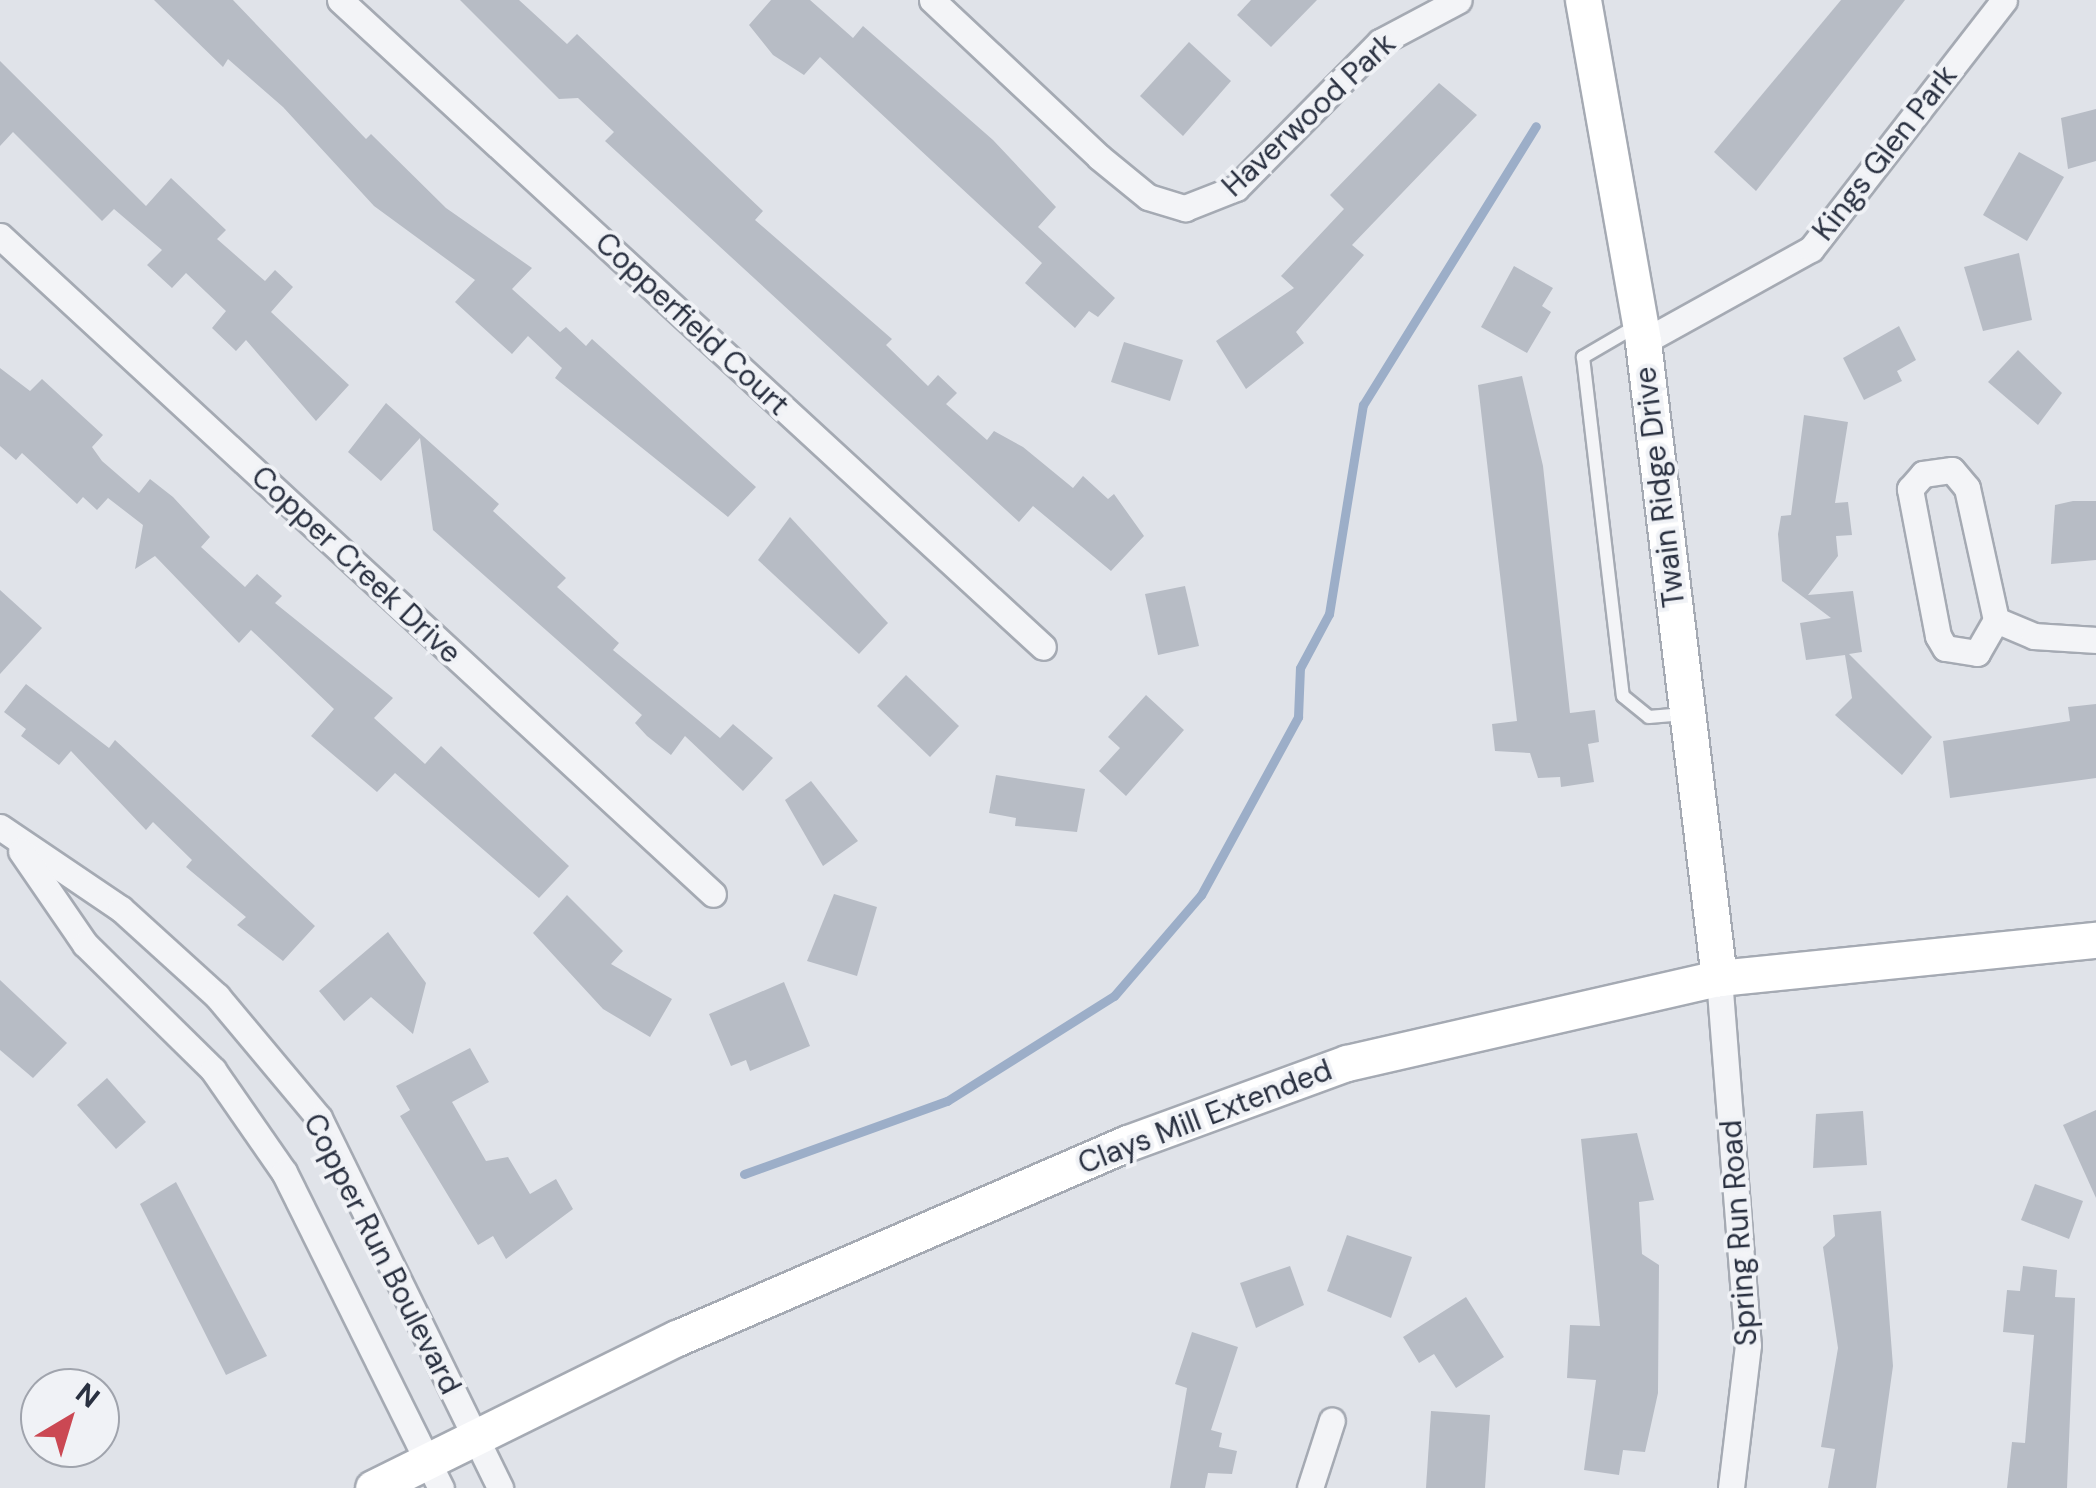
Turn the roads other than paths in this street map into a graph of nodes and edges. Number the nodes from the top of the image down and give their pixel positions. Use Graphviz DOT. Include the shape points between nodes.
graph roads {
  1 [pos="340,0"];
  2 [pos="932,0"];
  3 [pos="1458,0"];
  4 [pos="1583,0"];
  5 [pos="2004,0"];
  6 [pos="0,236"];
  7 [pos="1642,333"];
  8 [pos="1996,620"];
  9 [pos="2096,640"];
  10 [pos="1043,648"];
  11 [pos="1687,714"];
  12 [pos="6,833"];
  13 [pos="713,894"];
  14 [pos="2096,940"];
  15 [pos="1719,978"];
  16 [pos="1332,1420"];
  17 [pos="475,1440"];
  18 [pos="434,1476"];
  19 [pos="372,1488"];
  20 [pos="500,1488"];
  21 [pos="1310,1488"];
  22 [pos="1731,1488"];
  1 -- 10 [label="street, Copperfield Court"];
  2 -- 3 [label="street, Haverwood Park" via="1099,158 1148,197 1184,208 1236,188 1380,42"];
  4 -- 7 [label="main road, Twain Ridge Drive"];
  5 -- 7 [label="street, Kings Glen Park" via="1811,248"];
  6 -- 13 [label="street, Copper Creek Drive"];
  7 -- 11 [label="main road, Twain Ridge Drive"];
  7 -- 11 [label="lane" via="1583,358 1623,696 1648,717"];
  8 -- 8 [label="street" via="1976,653 1945,648 1938,636 1910,489 1923,474 1952,470 1968,488"];
  8 -- 9 [label="street" via="2034,636"];
  11 -- 15 [label="main road, Twain Ridge Drive"];
  12 -- 17 [label="street, Copper Run Boulevard" via="121,909 203,984 319,1118"];
  12 -- 18 [label="street, Copper Run Boulevard" via="85,944 212,1070 259,1134 307,1213"];
  14 -- 15 [label="main road, Clays Mill Extended"];
  15 -- 17 [label="main road, Clays Mill Extended" via="1347,1062 1128,1142 677,1338"];
  15 -- 22 [label="street, Spring Run Road" via="1748,1345"];
  16 -- 21 [label="street"];
  17 -- 18 [label="main road, Clays Mill Extended"];
  17 -- 20 [label="street, Copper Run Boulevard"];
  18 -- 19 [label="main road, Clays Mill Extended"];
}
